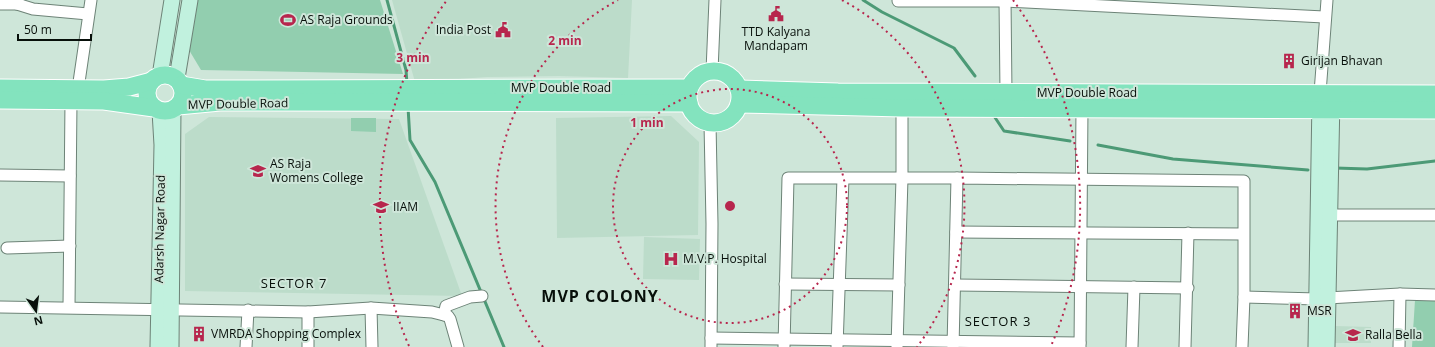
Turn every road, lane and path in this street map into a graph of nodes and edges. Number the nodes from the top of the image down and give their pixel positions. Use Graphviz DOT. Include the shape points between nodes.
graph roads {
  1 [pos="91,0"];
  2 [pos="172,0"];
  3 [pos="190,0"];
  4 [pos="715,0"];
  5 [pos="1005,0"];
  6 [pos="1327,0"];
  7 [pos="898,1"];
  8 [pos="18,2"];
  9 [pos="0,4"];
  10 [pos="88,14"];
  11 [pos="1324,17"];
  12 [pos="712,71"];
  13 [pos="167,80"];
  14 [pos="0,88"];
  15 [pos="1326,93"];
  16 [pos="75,95"];
  17 [pos="333,96"];
  18 [pos="689,96"];
  19 [pos="739,97"];
  20 [pos="0,100"];
  21 [pos="902,100"];
  22 [pos="1005,100"];
  23 [pos="1429,102"];
  24 [pos="163,107"];
  25 [pos="1082,108"];
  26 [pos="1326,110"];
  27 [pos="710,123"];
  28 [pos="0,175"];
  29 [pos="70,176"];
  30 [pos="842,178"];
  31 [pos="902,178"];
  32 [pos="957,178"];
  33 [pos="1082,180"];
  34 [pos="1330,215"];
  35 [pos="1435,215"];
  36 [pos="1081,231"];
  37 [pos="956,232"];
  38 [pos="1188,233"];
  39 [pos="1243,234"];
  40 [pos="70,246"];
  41 [pos="7,248"];
  42 [pos="785,284"];
  43 [pos="839,285"];
  44 [pos="899,285"];
  45 [pos="954,285"];
  46 [pos="1080,287"];
  47 [pos="1134,287"];
  48 [pos="1188,288"];
  49 [pos="1400,294"];
  50 [pos="1435,295"];
  51 [pos="482,296"];
  52 [pos="1244,297"];
  53 [pos="1322,298"];
  54 [pos="0,307"];
  55 [pos="69,307"];
  56 [pos="371,308"];
  57 [pos="164,310"];
  58 [pos="248,310"];
  59 [pos="308,312"];
  60 [pos="444,315"];
  61 [pos="711,342"];
  62 [pos="784,343"];
  63 [pos="837,343"];
  64 [pos="898,343"];
  65 [pos="953,344"];
  66 [pos="1080,345"];
  67 [pos="158,347"];
  68 [pos="171,347"];
  69 [pos="246,347"];
  70 [pos="308,347"];
  71 [pos="372,347"];
  72 [pos="458,347"];
  73 [pos="1132,347"];
  74 [pos="1185,347"];
  75 [pos="1242,347"];
  76 [pos="1316,347"];
  77 [pos="1327,347"];
  78 [pos="1399,347"];
  1 -- 10 [label="street"];
  2 -- 13 [label="street"];
  3 -- 13 [label="street"];
  4 -- 12 [label="street"];
  5 -- 7 [label="street"];
  5 -- 11 [label="street"];
  5 -- 22 [label="street"];
  6 -- 11 [label="street"];
  8 -- 9 [label="street"];
  8 -- 10 [label="street" via="33,9"];
  10 -- 16 [label="street"];
  11 -- 15 [label="street"];
  12 -- 18 [label="main road" via="698,76"];
  12 -- 19 [label="main road" via="729,75 735,81"];
  13 -- 16 [label="main road, MVP Double Road"];
  13 -- 17 [label="main road, MVP Double Road" via="205,89"];
  13 -- 24 [label="main road" via="148,88 147,95"];
  13 -- 24 [label="main road" via="184,92 182,100"];
  14 -- 16 [label="main road, MVP Double Road"];
  15 -- 22 [label="main road, MVP Double Road"];
  15 -- 23 [label="main road, MVP Double Road"];
  15 -- 26 [label="street"];
  16 -- 20 [label="main road, MVP Double Road"];
  16 -- 24 [label="main road, MVP Double Road" via="104,101"];
  16 -- 29 [label="street"];
  17 -- 18 [label="main road, MVP Double Road"];
  17 -- 24 [label="main road, MVP Double Road"];
  18 -- 27 [label="main road" via="696,116"];
  19 -- 21 [label="main road, MVP Double Road"];
  19 -- 27 [label="main road" via="735,113 720,123"];
  21 -- 22 [label="main road, MVP Double Road"];
  21 -- 31 [label="street"];
  22 -- 25 [label="main road, MVP Double Road"];
  23 -- 26 [label="main road, MVP Double Road"];
  24 -- 57 [label="street"];
  25 -- 26 [label="main road, MVP Double Road"];
  25 -- 33 [label="street"];
  26 -- 34 [label="street"];
  26 -- 53 [label="street"];
  27 -- 61 [label="street"];
  28 -- 29 [label="street"];
  29 -- 40 [label="street"];
  30 -- 31 [label="street"];
  30 -- 42 [label="street" via="788,178"];
  30 -- 43 [label="street"];
  31 -- 32 [label="street"];
  31 -- 44 [label="street"];
  32 -- 33 [label="street"];
  32 -- 37 [label="street"];
  33 -- 36 [label="street"];
  33 -- 39 [label="street" via="1244,181"];
  34 -- 35 [label="street"];
  34 -- 53 [label="street"];
  36 -- 37 [label="street"];
  36 -- 38 [label="street"];
  36 -- 46 [label="street"];
  37 -- 45 [label="street"];
  38 -- 39 [label="street"];
  38 -- 48 [label="street"];
  39 -- 52 [label="street"];
  40 -- 41 [label="street"];
  40 -- 55 [label="street"];
  42 -- 43 [label="street"];
  42 -- 62 [label="street"];
  43 -- 44 [label="street"];
  43 -- 63 [label="street"];
  44 -- 64 [label="street"];
  45 -- 46 [label="street"];
  45 -- 65 [label="street"];
  46 -- 47 [label="street"];
  46 -- 66 [label="street"];
  47 -- 48 [label="street"];
  47 -- 73 [label="street"];
  48 -- 74 [label="street"];
  49 -- 50 [label="street"];
  49 -- 53 [label="street"];
  49 -- 78 [label="street"];
  51 -- 60 [label="street" via="470,297 446,306"];
  52 -- 53 [label="street"];
  52 -- 75 [label="street"];
  53 -- 76 [label="street"];
  53 -- 77 [label="street"];
  54 -- 55 [label="street"];
  55 -- 57 [label="street"];
  56 -- 59 [label="street"];
  56 -- 60 [label="street"];
  56 -- 71 [label="street"];
  57 -- 58 [label="street"];
  57 -- 67 [label="street"];
  57 -- 68 [label="street"];
  58 -- 59 [label="street"];
  58 -- 69 [label="street"];
  59 -- 70 [label="street"];
  60 -- 72 [label="street" via="450,319"];
  61 -- 62 [label="street"];
  62 -- 63 [label="street"];
  63 -- 64 [label="street"];
  64 -- 65 [label="street"];
  65 -- 66 [label="street"];
}
